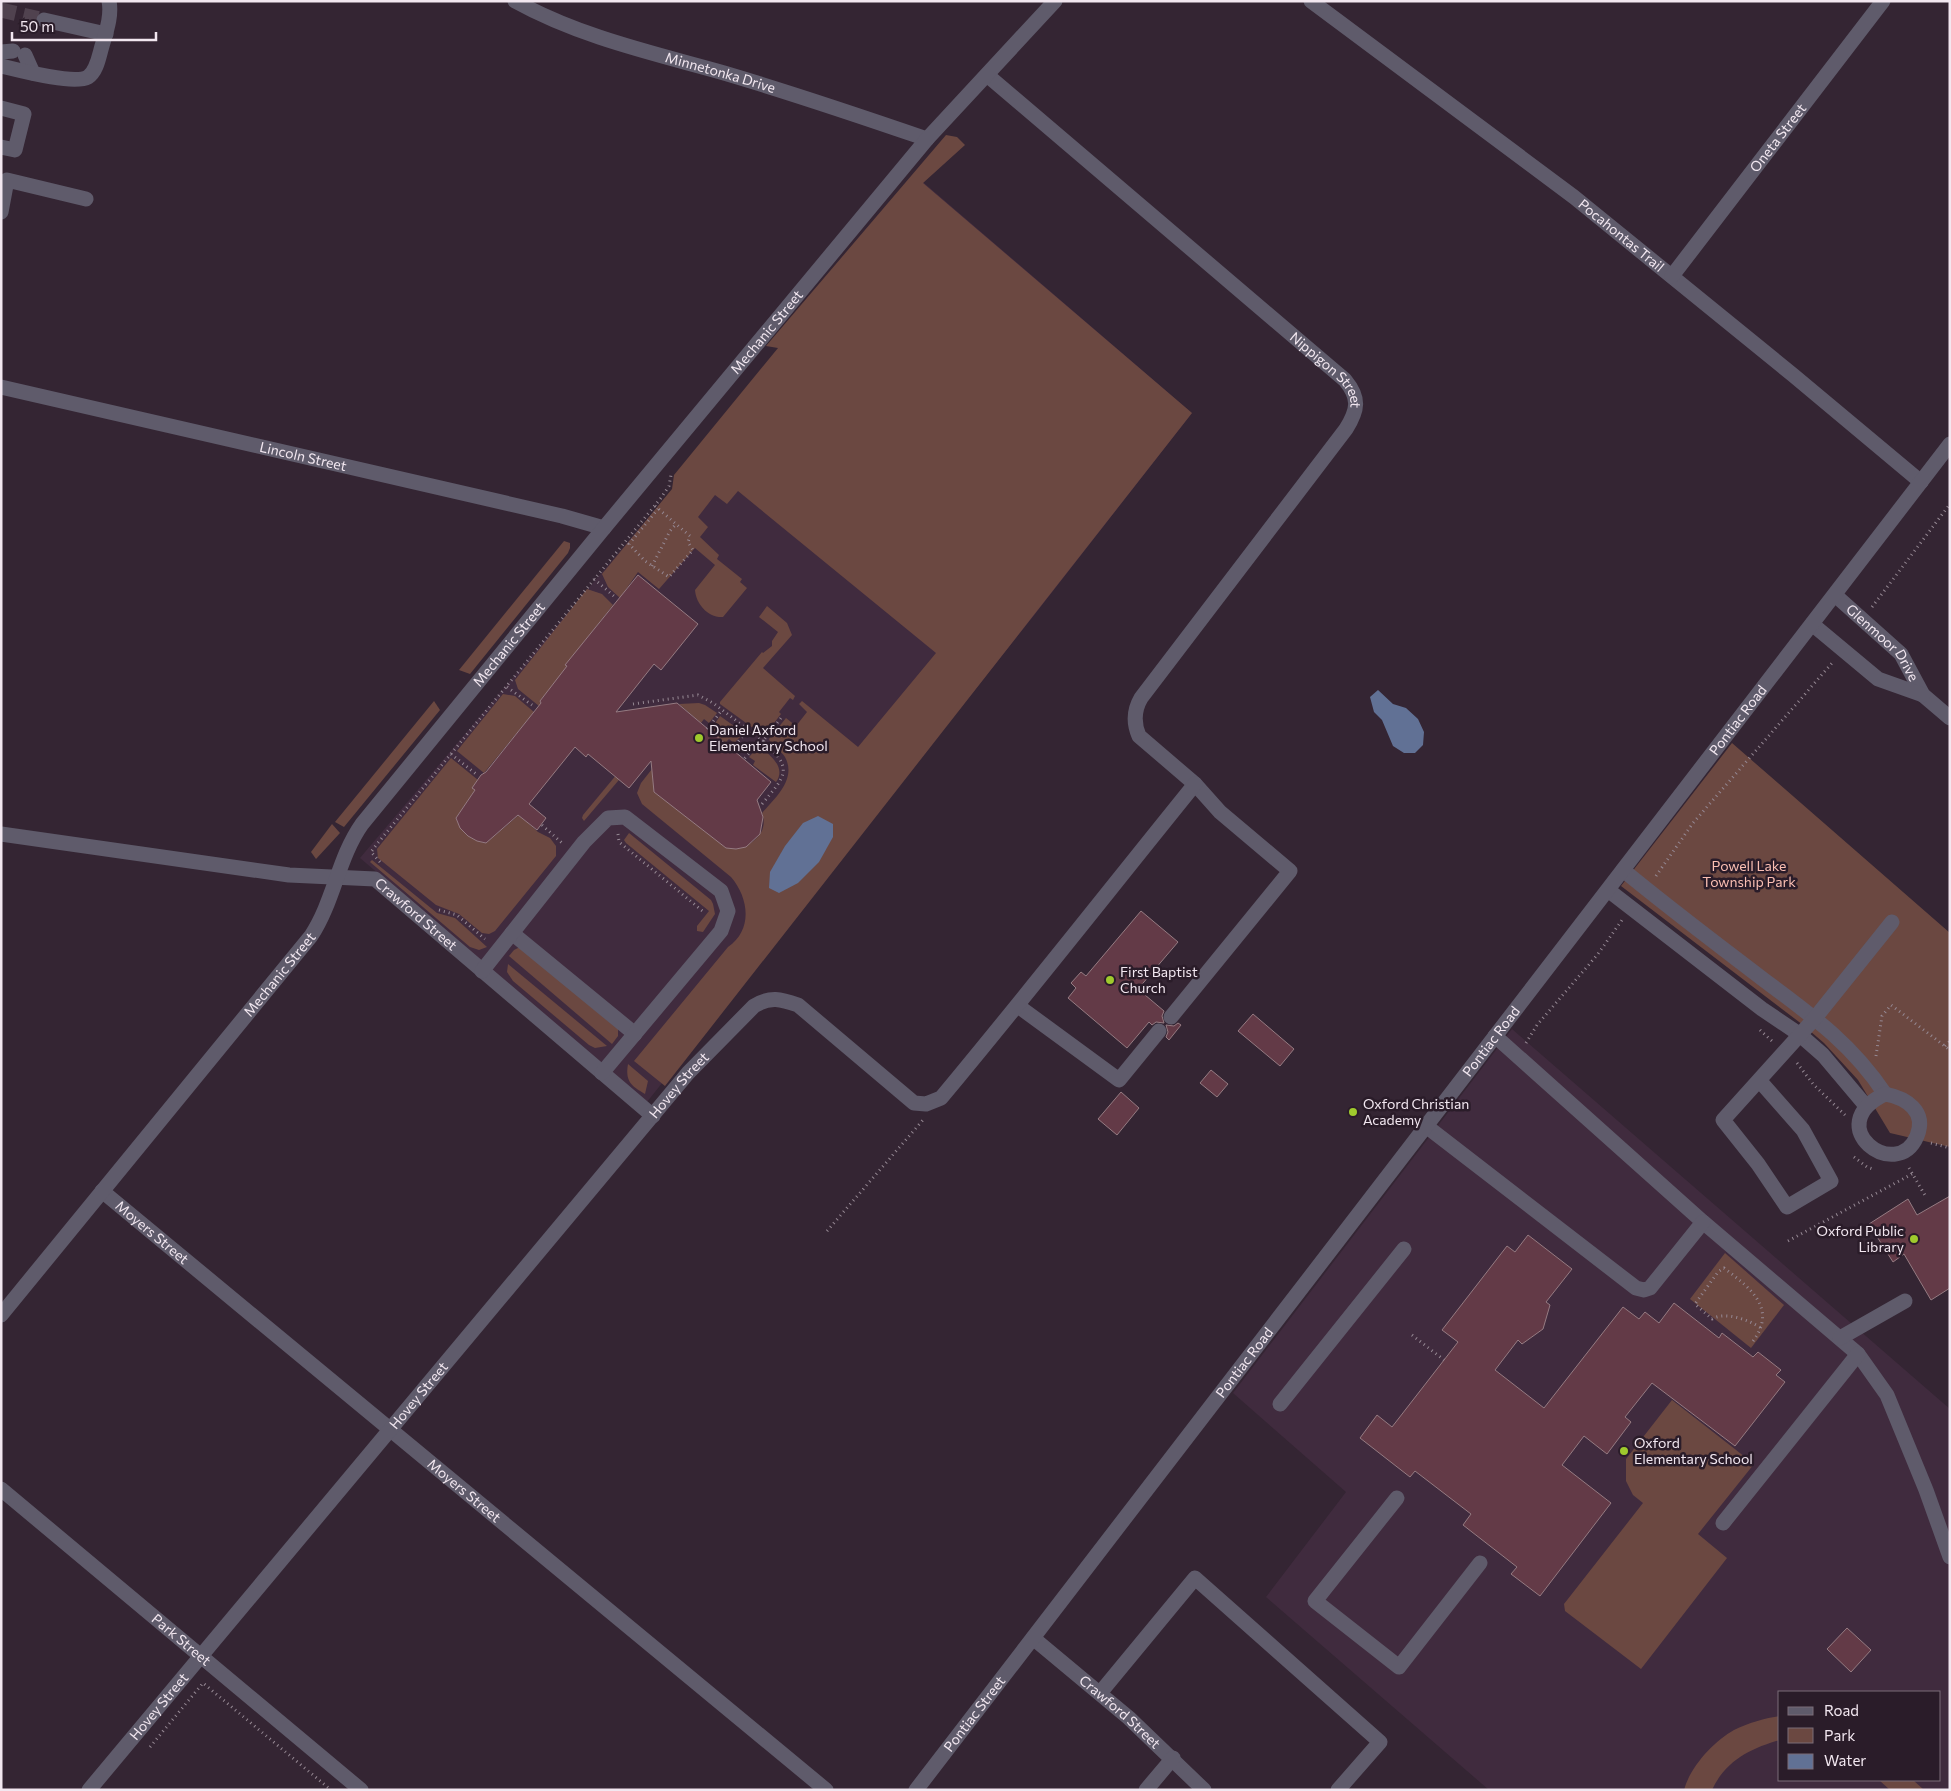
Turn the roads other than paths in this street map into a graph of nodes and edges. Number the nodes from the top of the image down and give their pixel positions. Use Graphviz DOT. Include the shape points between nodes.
graph roads {
  1 [pos="109,1"];
  2 [pos="515,1"];
  3 [pos="1055,1"];
  4 [pos="1311,1"];
  5 [pos="1883,1"];
  6 [pos="44,20"];
  7 [pos="106,34"];
  8 [pos="13,53"];
  9 [pos="1,66"];
  10 [pos="32,73"];
  11 [pos="987,75"];
  12 [pos="1,108"];
  13 [pos="927,139"];
  14 [pos="1,147"];
  15 [pos="4,180"];
  16 [pos="86,199"];
  17 [pos="1,212"];
  18 [pos="1672,276"];
  19 [pos="1,387"];
  20 [pos="1950,444"];
  21 [pos="1921,482"];
  22 [pos="604,528"];
  23 [pos="1835,594"];
  24 [pos="1812,624"];
  25 [pos="1923,695"];
  26 [pos="1950,718"];
  27 [pos="1195,784"];
  28 [pos="1,834"];
  29 [pos="1623,870"];
  30 [pos="337,877"];
  31 [pos="1608,890"];
  32 [pos="1892,922"];
  33 [pos="512,933"];
  34 [pos="482,971"];
  35 [pos="1018,1006"];
  36 [pos="1171,1017"];
  37 [pos="1814,1018"];
  38 [pos="1159,1031"];
  39 [pos="635,1034"];
  40 [pos="1799,1034"];
  41 [pos="1495,1036"];
  42 [pos="602,1073"];
  43 [pos="1758,1080"];
  44 [pos="1885,1094"];
  45 [pos="1866,1106"];
  46 [pos="653,1116"];
  47 [pos="1426,1126"];
  48 [pos="102,1191"];
  49 [pos="1703,1222"];
  50 [pos="1404,1249"];
  51 [pos="1905,1301"];
  52 [pos="1,1314"];
  53 [pos="1840,1338"];
  54 [pos="1858,1354"];
  55 [pos="1280,1404"];
  56 [pos="391,1430"];
  57 [pos="1,1488"];
  58 [pos="1397,1498"];
  59 [pos="1723,1522"];
  60 [pos="1950,1557"];
  61 [pos="1480,1563"];
  62 [pos="1032,1638"];
  63 [pos="200,1656"];
  64 [pos="1100,1693"];
  65 [pos="1173,1758"];
  66 [pos="88,1790"];
  67 [pos="361,1790"];
  68 [pos="826,1790"];
  69 [pos="916,1790"];
  70 [pos="1146,1790"];
  71 [pos="1204,1790"];
  72 [pos="1338,1790"];
  1 -- 7 [label="street" via="111,10"];
  2 -- 13 [label="street, Minnetonka Drive" via="594,36 774,88"];
  3 -- 11 [label="street, Mechanic Street"];
  4 -- 18 [label="street, Pocahontas Trail" via="1528,162"];
  5 -- 18 [label="street, Oneta Street"];
  6 -- 7 [label="street"];
  7 -- 10 [label="street" via="97,65 88,77 74,81"];
  8 -- 10 [label="street"];
  9 -- 10 [label="street"];
  11 -- 13 [label="street, Mechanic Street"];
  11 -- 27 [label="street, Nippigon Street" via="1345,380 1356,399 1354,414 1346,429 1141,698 1136,709 1134,719 1139,736"];
  12 -- 14 [label="street" via="24,114 16,150"];
  13 -- 22 [label="street, Mechanic Street"];
  15 -- 16 [label="street"];
  15 -- 17 [label="street"];
  18 -- 21 [label="street, Pocahontas Trail"];
  19 -- 22 [label="street, Lincoln Street"];
  20 -- 21 [label="street, Pontiac Road"];
  21 -- 23 [label="street, Pontiac Road"];
  22 -- 30 [label="street, Mechanic Street" via="362,824 353,836"];
  23 -- 24 [label="street, Pontiac Road"];
  23 -- 25 [label="street, Glenmoor Drive" via="1901,654"];
  24 -- 25 [label="street, Glenmoor Drive" via="1878,679"];
  24 -- 29 [label="street, Pontiac Road"];
  25 -- 26 [label="street, Glenmoor Drive"];
  27 -- 35 [label="street"];
  27 -- 36 [label="street" via="1220,812 1290,871"];
  28 -- 30 [label="street, Crawford Street" via="289,875"];
  29 -- 31 [label="street, Pontiac Road"];
  29 -- 37 [label="street"];
  30 -- 34 [label="street, Crawford Street" via="375,879"];
  30 -- 48 [label="street, Mechanic Street" via="327,907 311,936"];
  31 -- 40 [label="street"];
  31 -- 41 [label="street, Pontiac Road"];
  32 -- 37 [label="street"];
  33 -- 34 [label="street"];
  33 -- 39 [label="street"];
  33 -- 39 [label="street" via="584,842 608,818 625,817 721,891 728,911 721,931"];
  34 -- 42 [label="street, Crawford Street"];
  35 -- 38 [label="street" via="1119,1080"];
  35 -- 46 [label="street, Hovey Street" via="941,1098 926,1104 914,1103 798,1006 772,998 764,1000 706,1053"];
  37 -- 40 [label="street"];
  37 -- 44 [label="street" via="1845,1044"];
  39 -- 42 [label="street"];
  40 -- 43 [label="street"];
  40 -- 45 [label="street" via="1823,1055"];
  41 -- 47 [label="street, Pontiac Road"];
  41 -- 49 [label="street"];
  42 -- 46 [label="street, Crawford Street"];
  43 -- 43 [label="street" via="1723,1120 1787,1207 1830,1180 1803,1130"];
  44 -- 45 [label="street"];
  44 -- 45 [label="street" via="1906,1100 1918,1116 1917,1136 1902,1152 1885,1154 1868,1146 1860,1130"];
  46 -- 56 [label="street, Hovey Street"];
  47 -- 49 [label="street" via="1636,1288 1650,1288"];
  47 -- 62 [label="street, Pontiac Road"];
  48 -- 52 [label="street, Mechanic Street"];
  48 -- 56 [label="street, Moyers Street"];
  49 -- 53 [label="street"];
  50 -- 55 [label="street"];
  51 -- 53 [label="street"];
  53 -- 54 [label="street"];
  54 -- 59 [label="street"];
  54 -- 60 [label="street" via="1886,1395"];
  56 -- 63 [label="street, Hovey Street"];
  56 -- 68 [label="street, Moyers Street"];
  57 -- 63 [label="street, Park Street"];
  58 -- 61 [label="street" via="1316,1601 1399,1667"];
  62 -- 64 [label="street, Crawford Street"];
  62 -- 69 [label="street, Pontiac Street"];
  63 -- 66 [label="street, Hovey Street"];
  63 -- 67 [label="street, Park Street"];
  64 -- 65 [label="street, Crawford Street"];
  64 -- 72 [label="street" via="1195,1578 1380,1742"];
  65 -- 70 [label="street"];
  65 -- 71 [label="street, Crawford Street"];
}
